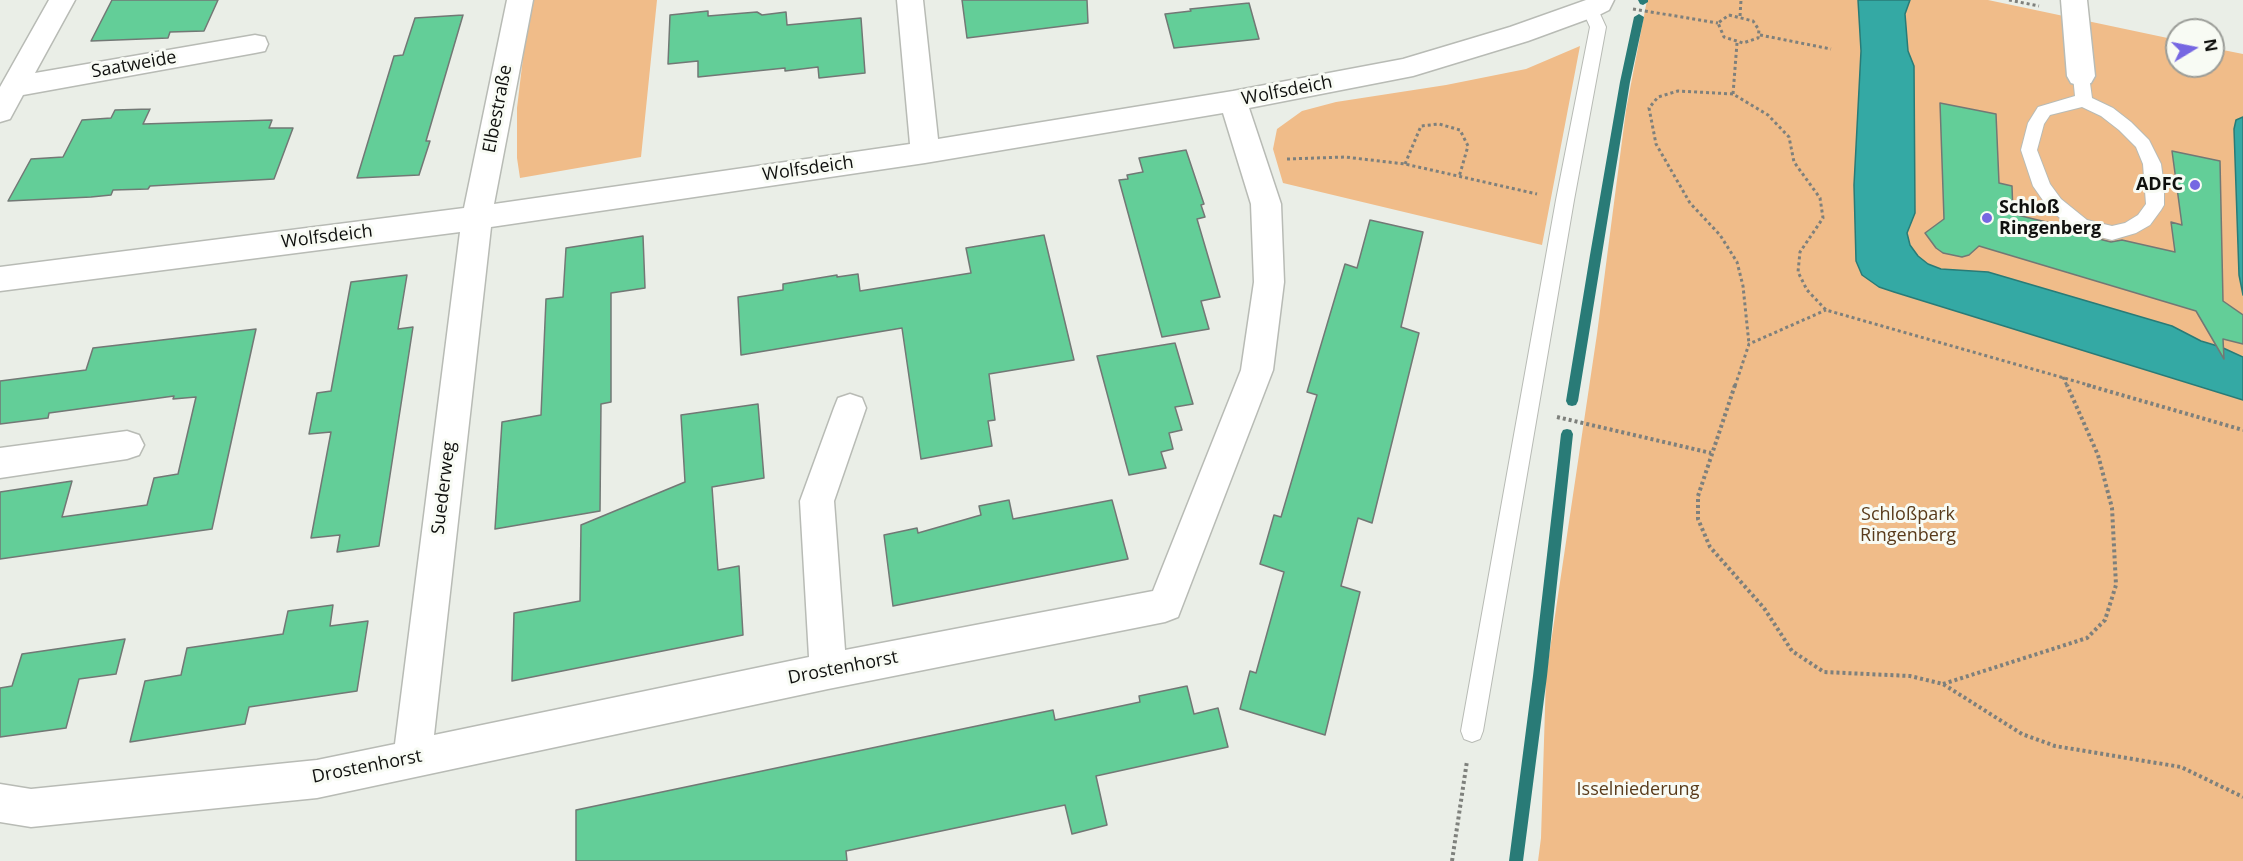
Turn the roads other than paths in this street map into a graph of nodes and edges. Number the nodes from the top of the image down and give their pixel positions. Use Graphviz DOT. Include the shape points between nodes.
graph roads {
  1 [pos="62,0"];
  2 [pos="520,0"];
  3 [pos="910,0"];
  4 [pos="2074,0"];
  5 [pos="1597,4"];
  6 [pos="255,44"];
  7 [pos="14,87"];
  8 [pos="2082,88"];
  9 [pos="1233,101"];
  10 [pos="0,112"];
  11 [pos="925,152"];
  12 [pos="477,218"];
  13 [pos="0,279"];
  14 [pos="850,408"];
  15 [pos="127,445"];
  16 [pos="0,463"];
  17 [pos="828,671"];
  18 [pos="1472,731"];
  19 [pos="412,758"];
  20 [pos="0,803"];
  1 -- 7 [label="street"];
  2 -- 12 [label="street, Elbestraße"];
  3 -- 11 [label="street"];
  4 -- 8 [label="street"];
  5 -- 9 [label="street, Wolfsdeich" via="1519,34 1402,69"];
  5 -- 18 [label="lane" via="1598,27"];
  6 -- 7 [label="street, Saatweide"];
  7 -- 10 [label="street"];
  8 -- 8 [label="lane" via="2065,104 2044,111 2036,123 2029,150 2042,186 2055,204 2082,226 2112,233 2144,220 2155,205 2152,164 2143,144"];
  9 -- 11 [label="street, Wolfsdeich"];
  9 -- 17 [label="street, Drostenhorst" via="1266,204 1269,282 1257,370 1165,605"];
  11 -- 12 [label="street, Wolfsdeich"];
  12 -- 13 [label="street, Wolfsdeich"];
  12 -- 19 [label="street, Suederweg"];
  14 -- 17 [label="street" via="817,501"];
  15 -- 16 [label="street"];
  17 -- 19 [label="street, Drostenhorst"];
  19 -- 20 [label="street, Drostenhorst" via="317,779 31,808"];
}
